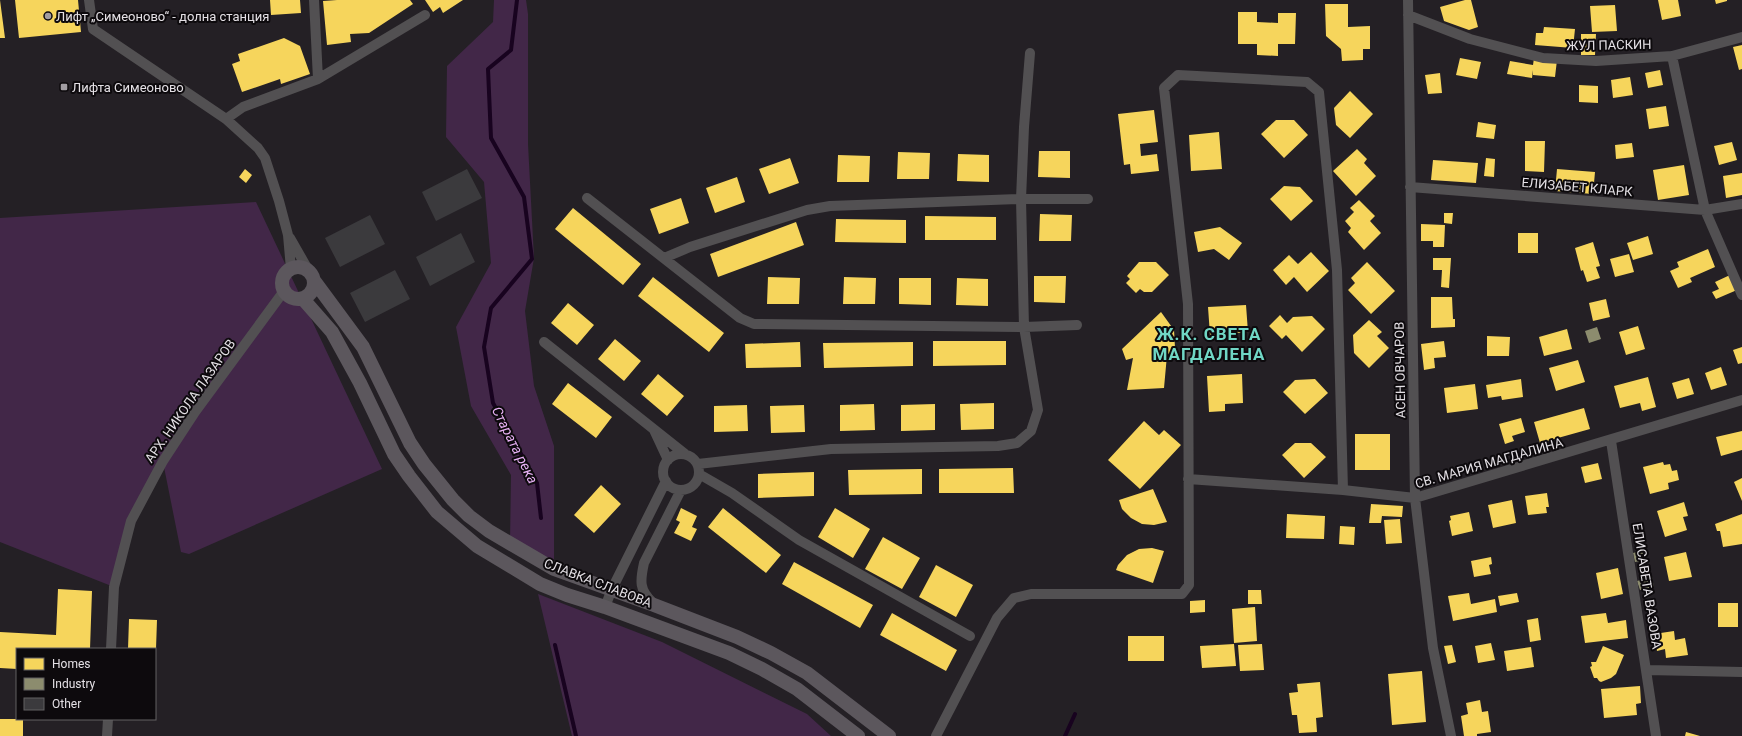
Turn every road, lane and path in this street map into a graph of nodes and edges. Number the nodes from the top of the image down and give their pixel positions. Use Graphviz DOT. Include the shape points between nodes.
graph roads {
  1 [pos="89,0"];
  2 [pos="314,0"];
  3 [pos="1408,0"];
  4 [pos="425,15"];
  5 [pos="1408,15"];
  6 [pos="1742,37"];
  7 [pos="1030,53"];
  8 [pos="1672,56"];
  9 [pos="318,79"];
  10 [pos="226,119"];
  11 [pos="1410,187"];
  12 [pos="587,198"];
  13 [pos="1021,199"];
  14 [pos="1088,199"];
  15 [pos="1742,204"];
  16 [pos="1705,210"];
  17 [pos="288,235"];
  18 [pos="664,258"];
  19 [pos="291,269"];
  20 [pos="312,278"];
  21 [pos="284,291"];
  22 [pos="1742,295"];
  23 [pos="302,299"];
  24 [pos="1077,325"];
  25 [pos="1024,327"];
  26 [pos="544,342"];
  27 [pos="1742,400"];
  28 [pos="654,428"];
  29 [pos="1611,441"];
  30 [pos="684,454"];
  31 [pos="668,460"];
  32 [pos="699,469"];
  33 [pos="1188,479"];
  34 [pos="666,481"];
  35 [pos="681,490"];
  36 [pos="1343,490"];
  37 [pos="1415,498"];
  38 [pos="612,589"];
  39 [pos="654,605"];
  40 [pos="605,607"];
  41 [pos="970,636"];
  42 [pos="111,648"];
  43 [pos="1647,670"];
  44 [pos="1742,672"];
  45 [pos="108,720"];
  46 [pos="107,736"];
  47 [pos="858,736"];
  48 [pos="888,736"];
  49 [pos="936,736"];
  50 [pos="1451,736"];
  51 [pos="1656,736"];
  1 -- 10 [label="street" via="93,29"];
  2 -- 9 [label="street"];
  3 -- 5 [label="street, АСЕН ОВЧАРОВ"];
  4 -- 9 [label="street"];
  5 -- 8 [label="street, ЖУЛ ПАСКИН" via="1470,39 1543,58 1596,61"];
  5 -- 11 [label="street, АСЕН ОВЧАРОВ"];
  6 -- 8 [label="street, ЖУЛ ПАСКИН"];
  7 -- 13 [label="street"];
  8 -- 16 [label="street"];
  9 -- 10 [label="street" via="243,107"];
  10 -- 17 [label="street" via="250,140 265,158"];
  11 -- 16 [label="street, ЕЛИЗАБЕТ КЛАРК"];
  11 -- 37 [label="street, АСЕН ОВЧАРОВ"];
  12 -- 18 [label="street"];
  13 -- 14 [label="street"];
  13 -- 18 [label="street" via="830,206 807,210 690,247"];
  13 -- 25 [label="street"];
  15 -- 16 [label="street, ЕЛИЗАБЕТ КЛАРК"];
  16 -- 22 [label="street"];
  17 -- 19 [label="street"];
  17 -- 20 [label="street"];
  18 -- 25 [label="street" via="740,318 754,324"];
  19 -- 20 [label="street" via="301,267"];
  19 -- 21 [label="street" via="282,281"];
  20 -- 23 [label="street" via="311,293"];
  20 -- 38 [label="street, СЛАВКА СЛАВОВА" via="363,347 410,443 453,500 489,531 554,569"];
  21 -- 23 [label="street" via="292,298"];
  21 -- 42 [label="street, АРХ. НИКОЛА ЛАЗАРОВ" via="195,412 163,461 131,521 114,587"];
  23 -- 40 [label="street, СЛАВКА СЛАВОВА" via="332,332 394,454 437,512 477,546 540,584"];
  24 -- 25 [label="street"];
  25 -- 32 [label="street" via="1038,410 1031,431 1017,443 998,446 831,449"];
  26 -- 28 [label="street"];
  27 -- 29 [label="street, СВ. МАРИЯ МАГДАЛИНА"];
  28 -- 30 [label="street"];
  28 -- 31 [label="street"];
  29 -- 37 [label="street, СВ. МАРИЯ МАГДАЛИНА"];
  29 -- 43 [label="street, ЕЛИСАВЕТА ВАЗОВА"];
  30 -- 31 [label="street" via="672,456"];
  30 -- 32 [label="street" via="691,456"];
  31 -- 34 [label="street" via="663,471"];
  32 -- 35 [label="street" via="698,479 691,487"];
  32 -- 41 [label="street" via="798,540"];
  33 -- 36 [label="street, СВ. МАРИЯ МАГДАЛИНА"];
  33 -- 36 [label="street" via="1188,304 1164,88 1178,75 1307,82 1319,92 1337,270"];
  33 -- 49 [label="street" via="1189,585 1182,594 1031,594 1014,598 997,618"];
  34 -- 35 [label="street" via="675,489"];
  34 -- 38 [label="street"];
  35 -- 39 [label="street" via="644,563 641,574 641,586 645,596"];
  36 -- 37 [label="street, СВ. МАРИЯ МАГДАЛИНА"];
  37 -- 50 [label="street, АСЕН ОВЧАРОВ" via="1433,648"];
  38 -- 39 [label="street, СЛАВКА СЛАВОВА"];
  38 -- 40 [label="street"];
  39 -- 48 [label="street, СЛАВКА СЛАВОВА" via="737,637 807,673"];
  40 -- 47 [label="street, СЛАВКА СЛАВОВА" via="729,653 762,669 797,689"];
  43 -- 44 [label="street"];
  43 -- 51 [label="street, ЕЛИСАВЕТА ВАЗОВА"];
  45 -- 46 [label="street"];
}
